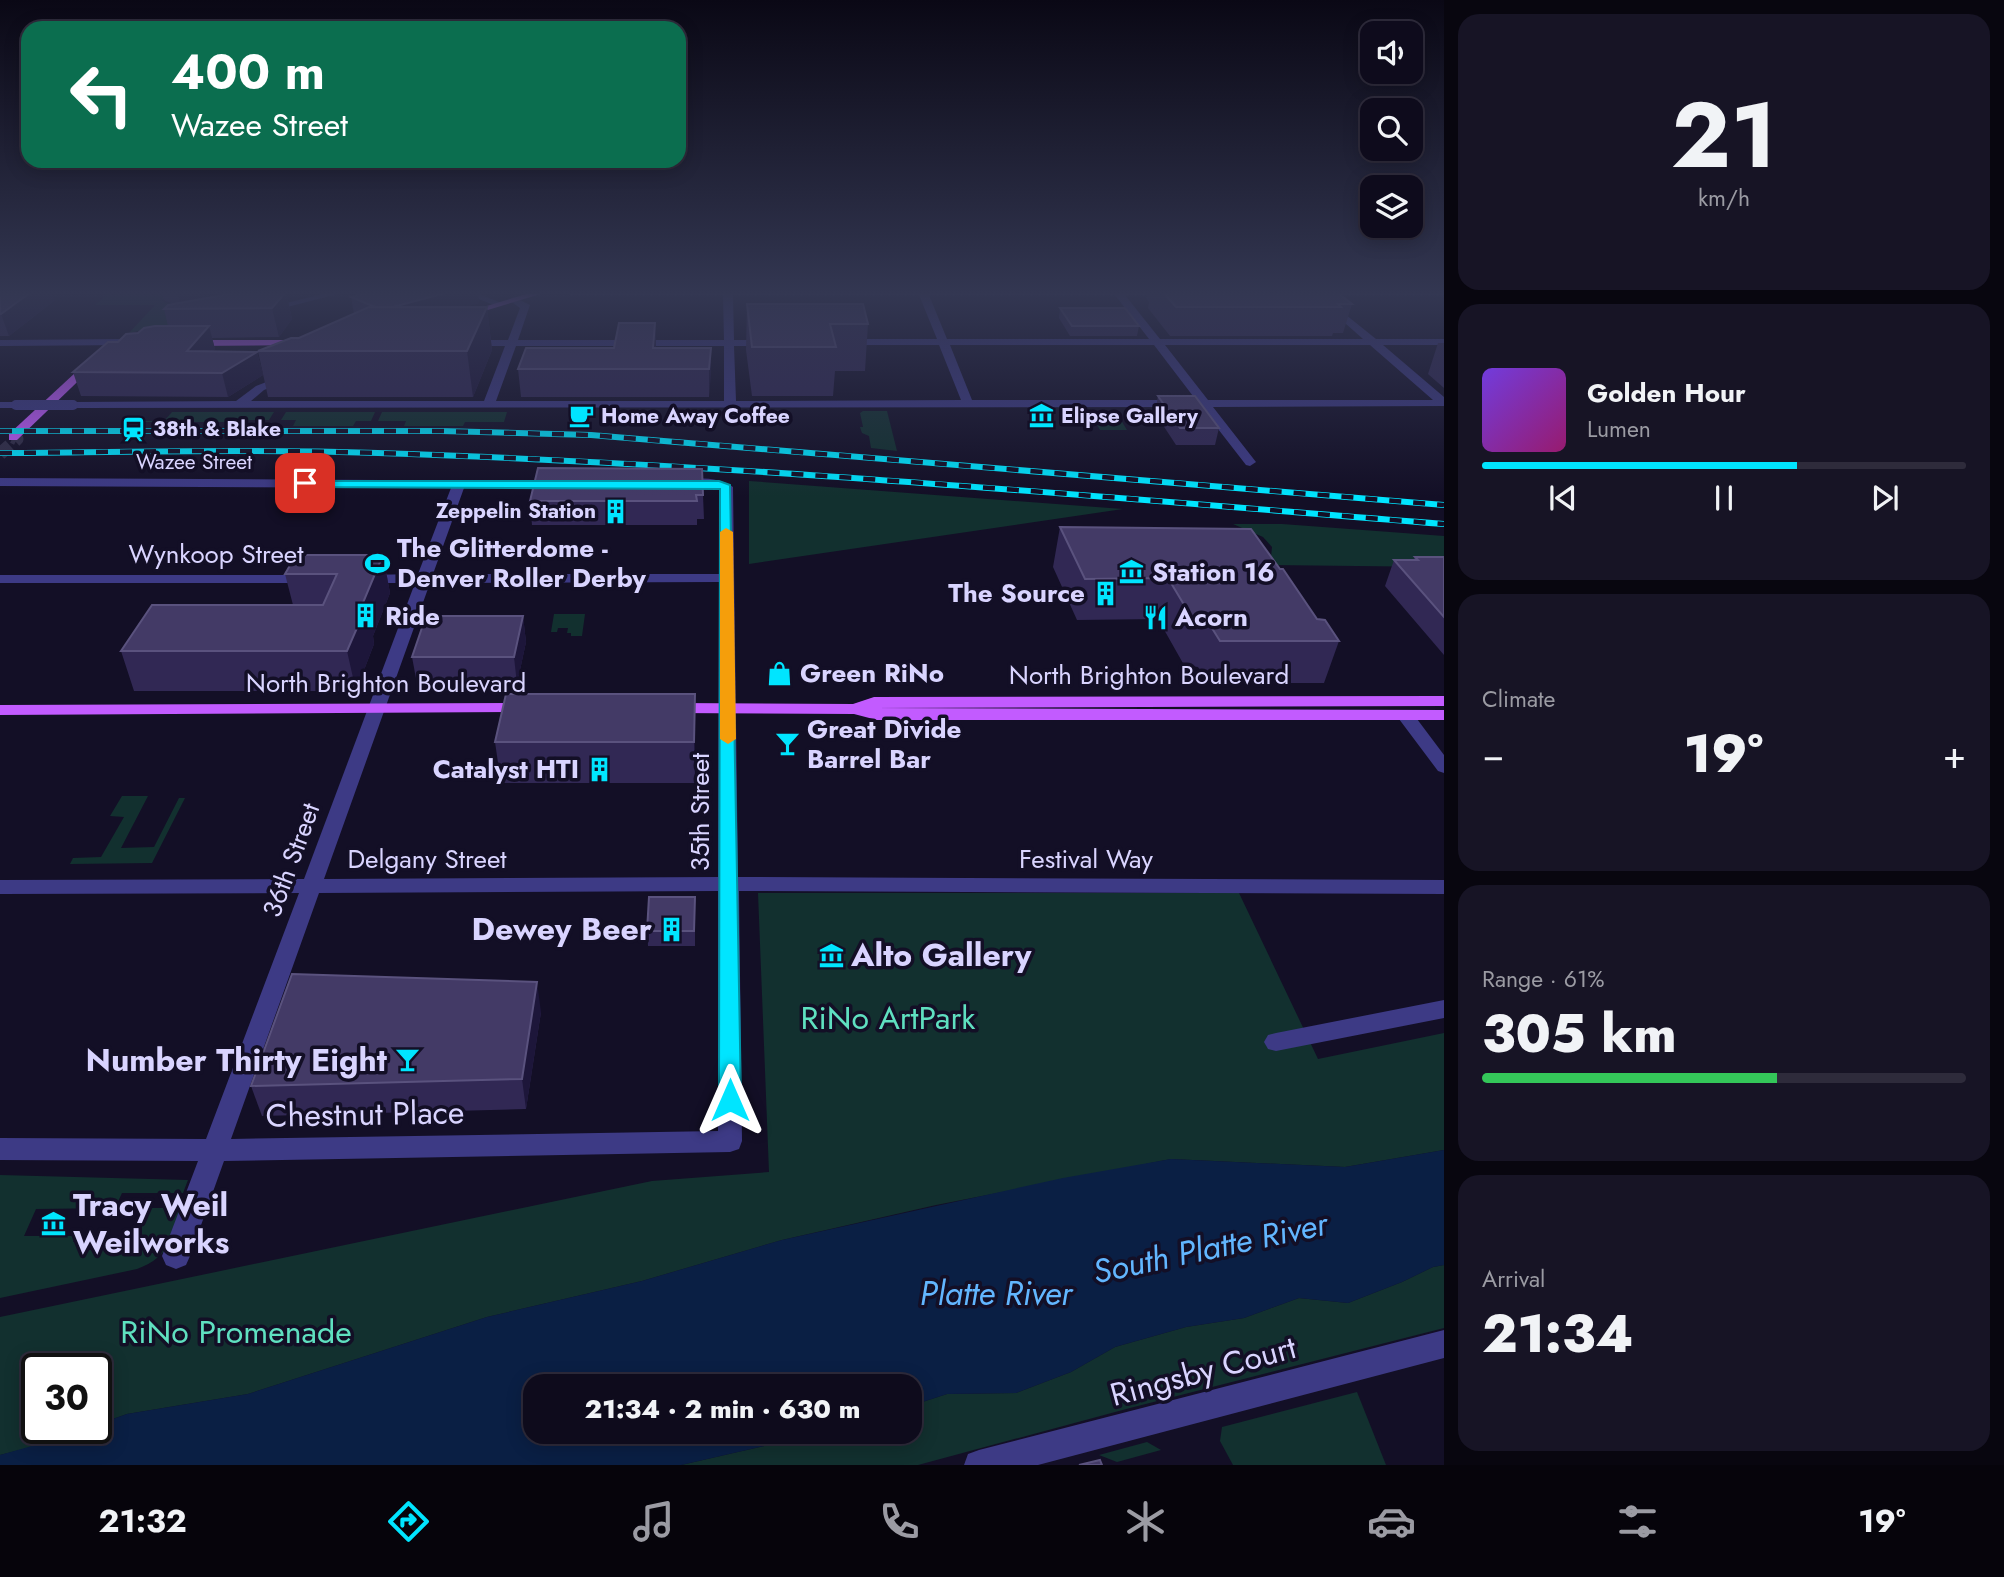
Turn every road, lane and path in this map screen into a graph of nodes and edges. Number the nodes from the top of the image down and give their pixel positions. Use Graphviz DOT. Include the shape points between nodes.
graph roads {
  1 [pos="99,360"];
  2 [pos="505,360"];
  3 [pos="729,360"];
  4 [pos="950,360"];
  5 [pos="1172,360"];
  6 [pos="1394,360"];
  7 [pos="300,372"];
  8 [pos="1206,403"];
  9 [pos="1444,403"];
  10 [pos="489,404"];
  11 [pos="730,404"];
  12 [pos="968,404"];
  13 [pos="0,405"];
  14 [pos="239,405"];
  15 [pos="13,437"];
  16 [pos="1250,462"];
  17 [pos="0,482"];
  18 [pos="459,483"];
  19 [pos="573,484"];
  20 [pos="669,484"];
  21 [pos="727,578"];
  22 [pos="0,579"];
  23 [pos="327,579"];
  24 [pos="354,579"];
  25 [pos="425,579"];
  26 [pos="1443,706"];
  27 [pos="377,708"];
  28 [pos="543,708"];
  29 [pos="654,708"];
  30 [pos="727,708"];
  31 [pos="856,709"];
  32 [pos="0,710"];
  33 [pos="1405,715"];
  34 [pos="1444,766"];
  35 [pos="729,884"];
  36 [pos="312,886"];
  37 [pos="0,887"];
  38 [pos="1444,887"];
  39 [pos="1444,1009"];
  40 [pos="1276,1042"];
  41 [pos="730,1141"];
  42 [pos="0,1149"];
  43 [pos="215,1150"];
  44 [pos="176,1256"];
  45 [pos="1444,1344"];
  46 [pos="979,1465"];
  1 -- 15 [label="main road"];
  2 -- 10 [label="street"];
  3 -- 11 [label="street"];
  4 -- 12 [label="street"];
  5 -- 8 [label="street"];
  6 -- 9 [label="street"];
  7 -- 14 [label="street" via="260,388"];
  8 -- 9 [label="street"];
  8 -- 12 [label="street"];
  8 -- 16 [label="street"];
  10 -- 11 [label="street"];
  10 -- 14 [label="street"];
  11 -- 12 [label="street"];
  13 -- 14 [label="street, bridge"];
  17 -- 18 [label="street, Wazee Street"];
  18 -- 19 [label="street, Wazee Street"];
  18 -- 25 [label="street, 36th Street"];
  20 -- 21 [label="street, 35th Street" via="726,487"];
  21 -- 25 [label="street"];
  21 -- 30 [label="street, 35th Street"];
  22 -- 23 [label="street, Wynkoop Street"];
  24 -- 25 [label="street"];
  25 -- 27 [label="street, 36th Street"];
  26 -- 31 [label="main road, North Brighton Boulevard" via="874,702"];
  26 -- 33 [label="main road, North Brighton Boulevard"];
  27 -- 28 [label="main road, North Brighton Boulevard"];
  27 -- 32 [label="main road, North Brighton Boulevard"];
  27 -- 36 [label="street, 36th Street"];
  29 -- 30 [label="main road, North Brighton Boulevard"];
  30 -- 31 [label="main road, North Brighton Boulevard"];
  30 -- 35 [label="street, 35th Street"];
  31 -- 33 [label="main road, North Brighton Boulevard" via="877,715"];
  33 -- 34 [label="street"];
  35 -- 36 [label="street, Delgany Street"];
  35 -- 38 [label="street, Festival Way"];
  35 -- 41 [label="street, 35th Street"];
  36 -- 37 [label="street, Delgany Street"];
  36 -- 43 [label="street, 36th Street"];
  39 -- 40 [label="street"];
  41 -- 43 [label="street, Chestnut Place"];
  42 -- 43 [label="street, Chestnut Place"];
  43 -- 44 [label="street, 36th Street"];
  45 -- 46 [label="street, Ringsby Court"];
}
